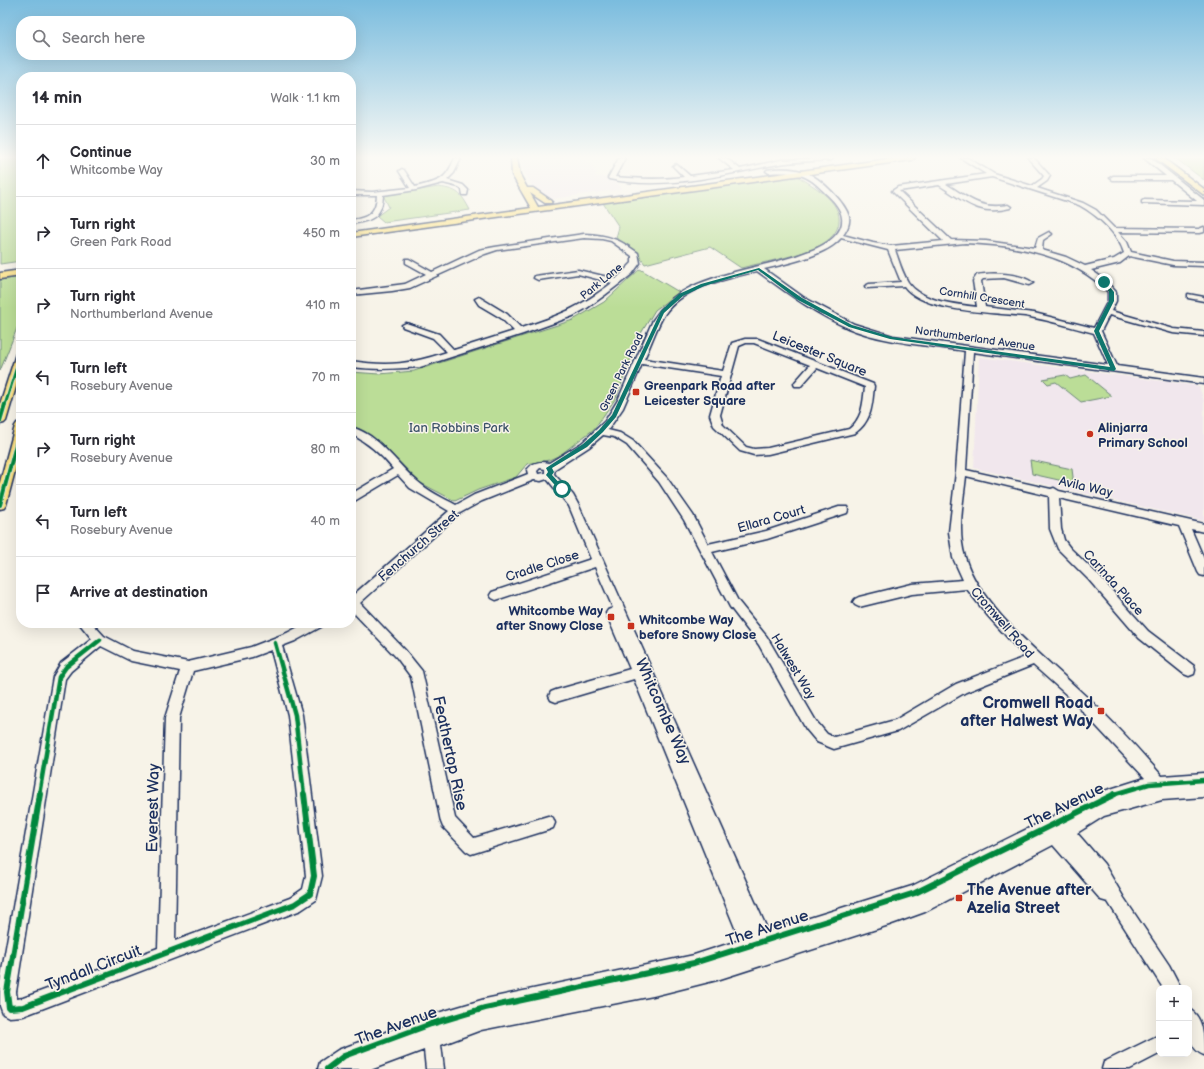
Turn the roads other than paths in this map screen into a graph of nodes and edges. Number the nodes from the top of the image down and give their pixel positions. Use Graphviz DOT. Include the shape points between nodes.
graph roads {
  1 [pos="379,208"];
  2 [pos="501,208"];
  3 [pos="503,208"];
  4 [pos="842,208"];
  5 [pos="913,208"];
  6 [pos="987,208"];
  7 [pos="1003,208"];
  8 [pos="1088,208"];
  9 [pos="356,221"];
  10 [pos="356,227"];
  11 [pos="1204,229"];
  12 [pos="1113,230"];
  13 [pos="356,234"];
  14 [pos="1049,234"];
  15 [pos="841,236"];
  16 [pos="949,242"];
  17 [pos="891,248"];
  18 [pos="1038,250"];
  19 [pos="1128,254"];
  20 [pos="409,261"];
  21 [pos="1204,264"];
  22 [pos="16,266"];
  23 [pos="0,269"];
  24 [pos="759,269"];
  25 [pos="1084,269"];
  26 [pos="16,274"];
  27 [pos="431,274"];
  28 [pos="0,276"];
  29 [pos="538,278"];
  30 [pos="617,282"];
  31 [pos="1029,283"];
  32 [pos="906,284"];
  33 [pos="869,286"];
  34 [pos="356,293"];
  35 [pos="1191,296"];
  36 [pos="478,299"];
  37 [pos="1204,299"];
  38 [pos="981,308"];
  39 [pos="1106,312"];
  40 [pos="406,324"];
  41 [pos="1097,331"];
  42 [pos="520,332"];
  43 [pos="1204,334"];
  44 [pos="969,350"];
  45 [pos="452,353"];
  46 [pos="639,361"];
  47 [pos="356,365"];
  48 [pos="815,365"];
  49 [pos="1114,369"];
  50 [pos="16,370"];
  51 [pos="726,374"];
  52 [pos="1204,381"];
  53 [pos="798,384"];
  54 [pos="0,421"];
  55 [pos="601,431"];
  56 [pos="356,432"];
  57 [pos="16,447"];
  58 [pos="399,470"];
  59 [pos="961,472"];
  60 [pos="543,474"];
  61 [pos="0,482"];
  62 [pos="1054,492"];
  63 [pos="356,495"];
  64 [pos="0,505"];
  65 [pos="456,510"];
  66 [pos="843,510"];
  67 [pos="1183,523"];
  68 [pos="1204,528"];
  69 [pos="706,549"];
  70 [pos="594,562"];
  71 [pos="1204,572"];
  72 [pos="970,584"];
  73 [pos="496,595"];
  74 [pos="356,599"];
  75 [pos="859,602"];
  76 [pos="356,607"];
  77 [pos="89,628"];
  78 [pos="308,628"];
  79 [pos="100,640"];
  80 [pos="276,643"];
  81 [pos="1035,659"];
  82 [pos="188,667"];
  83 [pos="1189,670"];
  84 [pos="642,671"];
  85 [pos="556,696"];
  86 [pos="1204,780"];
  87 [pos="1158,789"];
  88 [pos="1204,790"];
  89 [pos="548,822"];
  90 [pos="1056,829"];
  91 [pos="760,950"];
  92 [pos="166,952"];
  93 [pos="1170,985"];
  94 [pos="1190,1021"];
  95 [pos="431,1032"];
  96 [pos="1197,1039"];
  97 [pos="1156,1046"];
  98 [pos="327,1069"];
  99 [pos="350,1069"];
  100 [pos="435,1069"];
  101 [pos="1111,1069"];
  1 -- 9 [label="street" via="365,219"];
  2 -- 13 [label="main road"];
  3 -- 10 [label="main road"];
  4 -- 15 [label="street" via="846,226"];
  5 -- 16 [label="street"];
  6 -- 7 [label="street"];
  8 -- 12 [label="street"];
  11 -- 12 [label="street"];
  12 -- 19 [label="street" via="1124,242"];
  14 -- 18 [label="street" via="1040,239"];
  15 -- 17 [label="street"];
  15 -- 24 [label="street, Green Park Road" via="826,248"];
  16 -- 17 [label="street"];
  16 -- 18 [label="street" via="977,241"];
  17 -- 32 [label="street"];
  18 -- 25 [label="street" via="1064,258"];
  19 -- 21 [label="street" via="1173,263"];
  19 -- 25 [label="street" via="1117,262"];
  20 -- 27 [label="street"];
  22 -- 23 [label="main road"];
  24 -- 44 [label="street, Northumberland Avenue" via="800,299 851,326 892,338"];
  24 -- 46 [label="street, Green Park Road" via="703,285 681,295 662,312"];
  25 -- 39 [label="street" via="1104,282 1112,292 1112,301"];
  26 -- 28 [label="main road"];
  27 -- 30 [label="street, Park Lane" via="497,248 592,236 613,240 634,255 636,263 629,274"];
  27 -- 34 [label="street, Park Lane" via="407,286"];
  29 -- 30 [label="street" via="578,272"];
  30 -- 42 [label="street, Park Lane" via="582,309"];
  31 -- 38 [label="street" via="995,275 980,277 977,281"];
  32 -- 33 [label="street"];
  32 -- 38 [label="street, Cornhill Crescent" via="925,298 942,304"];
  35 -- 37 [label="street"];
  36 -- 42 [label="street" via="504,316"];
  38 -- 41 [label="street, Cornhill Crescent" via="1026,314"];
  39 -- 41 [label="street"];
  39 -- 43 [label="street" via="1173,331"];
  40 -- 45 [label="street" via="436,336"];
  41 -- 49 [label="street"];
  42 -- 45 [label="street, Park Lane"];
  44 -- 49 [label="street, Northumberland Avenue"];
  44 -- 59 [label="street, Cromwell Road"];
  45 -- 47 [label="street, Park Lane" via="420,364 371,368"];
  46 -- 51 [label="street"];
  46 -- 55 [label="street, Green Park Road" via="614,415"];
  48 -- 51 [label="street, Leicester Square" via="755,341 745,341 735,345"];
  48 -- 51 [label="street, Leicester Square" via="870,386 865,419 852,431 768,451 754,452 743,449 719,426 715,415"];
  48 -- 53 [label="street"];
  49 -- 52 [label="street, Northumberland Avenue"];
  50 -- 54 [label="main road"];
  55 -- 60 [label="street, Green Park Road" via="585,446"];
  55 -- 69 [label="street, Halwest Way" via="630,442 663,480"];
  56 -- 58 [label="street" via="385,453"];
  57 -- 61 [label="street" via="10,452"];
  57 -- 64 [label="main road"];
  58 -- 63 [label="street"];
  58 -- 65 [label="street" via="414,484"];
  59 -- 62 [label="street, Avila Way"];
  59 -- 72 [label="street, Cromwell Road" via="954,532 959,558"];
  60 -- 65 [label="street, Fenchurch Street" via="478,498"];
  60 -- 70 [label="street, Whitcombe Way" via="564,501"];
  62 -- 67 [label="street, Avila Way"];
  62 -- 83 [label="street, Carinda Place" via="1055,529 1060,542 1114,600 1130,622"];
  65 -- 74 [label="street, Fenchurch Street"];
  66 -- 69 [label="street, Ellara Court" via="767,535"];
  67 -- 68 [label="street, Avila Way"];
  67 -- 71 [label="street"];
  69 -- 81 [label="street, Halwest Way" via="734,604 762,641 811,725 822,738 834,743 898,725 961,688"];
  70 -- 73 [label="street, Cradle Close"];
  70 -- 84 [label="street, Whitcombe Way"];
  72 -- 75 [label="street" via="912,589"];
  72 -- 81 [label="street, Cromwell Road" via="992,613"];
  76 -- 89 [label="street, Feathertop Rise" via="401,654 417,675 448,822 472,846"];
  77 -- 79 [label="street"];
  78 -- 80 [label="street"];
  79 -- 82 [label="street" via="131,656"];
  79 -- 92 [label="street, Tyndall Circuit" via="66,667 58,677 7,992 9,1008 23,1007"];
  80 -- 82 [label="street" via="252,652"];
  80 -- 92 [label="street, Tyndall Circuit" via="295,715 314,876 310,894 295,904"];
  81 -- 87 [label="street, Cromwell Road" via="1074,693 1121,743 1134,764"];
  82 -- 92 [label="street, Everest Way" via="172,718"];
  84 -- 85 [label="street"];
  84 -- 91 [label="street, Whitcombe Way"];
  86 -- 87 [label="street, The Avenue"];
  87 -- 88 [label="street, The Avenue"];
  87 -- 90 [label="street, The Avenue"];
  90 -- 91 [label="street, The Avenue" via="919,906 889,917"];
  90 -- 93 [label="street" via="1089,875 1118,904"];
  91 -- 95 [label="street, The Avenue" via="717,971 653,987 480,1021 457,1031"];
  94 -- 96 [label="street"];
  95 -- 98 [label="street, The Avenue" via="344,1056"];
  95 -- 99 [label="street, The Avenue" via="402,1048"];
  95 -- 100 [label="street"];
  97 -- 101 [label="street"];
}
